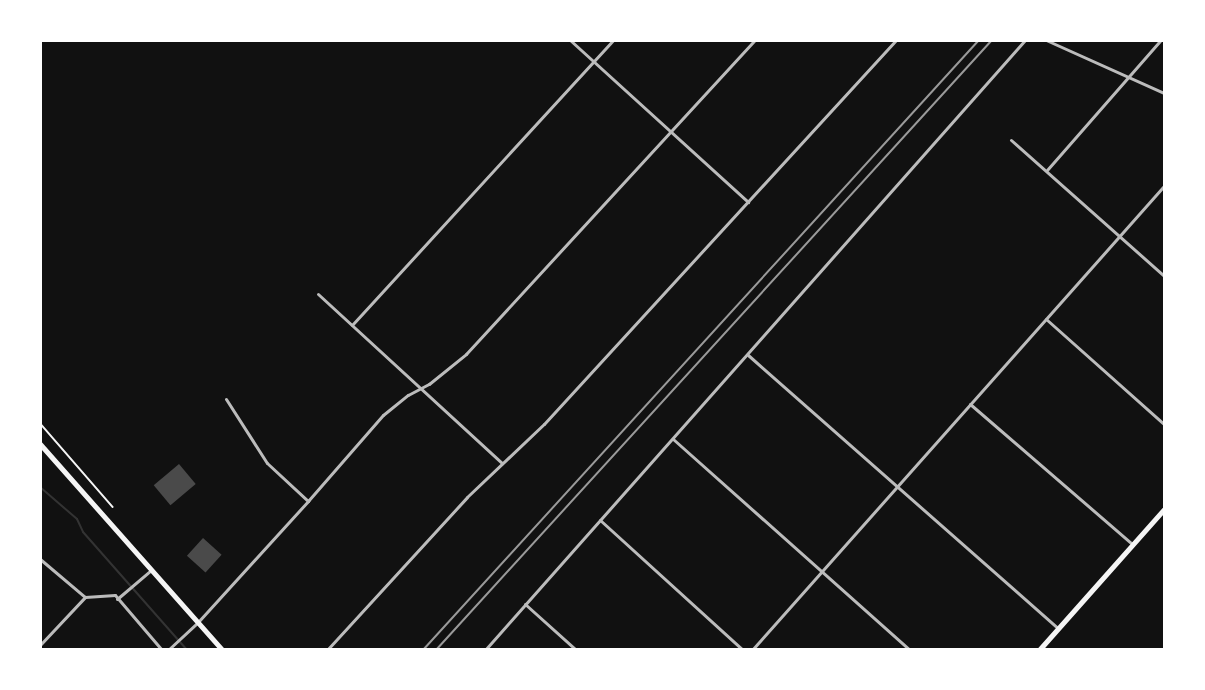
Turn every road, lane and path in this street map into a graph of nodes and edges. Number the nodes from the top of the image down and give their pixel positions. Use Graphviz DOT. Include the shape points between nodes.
graph roads {
  1 [pos="570,40"];
  2 [pos="613,40"];
  3 [pos="754,40"];
  4 [pos="896,40"];
  5 [pos="1025,40"];
  6 [pos="1046,40"];
  7 [pos="1161,40"];
  8 [pos="594,62"];
  9 [pos="1130,77"];
  10 [pos="1164,93"];
  11 [pos="670,132"];
  12 [pos="1011,140"];
  13 [pos="1046,170"];
  14 [pos="1164,186"];
  15 [pos="748,202"];
  16 [pos="1120,236"];
  17 [pos="1164,276"];
  18 [pos="318,294"];
  19 [pos="1046,319"];
  20 [pos="352,326"];
  21 [pos="748,355"];
  22 [pos="421,389"];
  23 [pos="226,399"];
  24 [pos="970,404"];
  25 [pos="40,423"];
  26 [pos="1164,424"];
  27 [pos="673,439"];
  28 [pos="40,444"];
  29 [pos="502,463"];
  30 [pos="895,487"];
  31 [pos="308,501"];
  32 [pos="113,507"];
  33 [pos="1164,509"];
  34 [pos="600,520"];
  35 [pos="1133,545"];
  36 [pos="40,559"];
  37 [pos="151,569"];
  38 [pos="821,572"];
  39 [pos="85,597"];
  40 [pos="117,599"];
  41 [pos="525,604"];
  42 [pos="198,622"];
  43 [pos="1058,628"];
  44 [pos="40,645"];
  45 [pos="329,648"];
  46 [pos="162,650"];
  47 [pos="168,650"];
  48 [pos="222,650"];
  49 [pos="485,650"];
  50 [pos="576,650"];
  51 [pos="743,650"];
  52 [pos="752,650"];
  53 [pos="910,650"];
  54 [pos="1039,650"];
  1 -- 8 [label="street"];
  2 -- 8 [label="street"];
  3 -- 11 [label="street"];
  4 -- 15 [label="street"];
  5 -- 21 [label="street"];
  6 -- 9 [label="street"];
  7 -- 9 [label="street"];
  8 -- 11 [label="street"];
  8 -- 20 [label="street"];
  9 -- 10 [label="street"];
  9 -- 13 [label="street"];
  11 -- 15 [label="street"];
  11 -- 22 [label="street" via="466,354"];
  12 -- 13 [label="street"];
  13 -- 16 [label="street"];
  14 -- 16 [label="street"];
  15 -- 29 [label="street" via="544,424"];
  16 -- 17 [label="street"];
  16 -- 19 [label="street"];
  18 -- 20 [label="street"];
  19 -- 24 [label="street"];
  19 -- 26 [label="street"];
  20 -- 22 [label="street"];
  21 -- 27 [label="street"];
  21 -- 30 [label="street"];
  22 -- 29 [label="street"];
  22 -- 31 [label="street" via="383,415"];
  23 -- 31 [label="street" via="267,463"];
  24 -- 30 [label="street"];
  24 -- 35 [label="street"];
  25 -- 32 [label="path"];
  27 -- 34 [label="street"];
  27 -- 38 [label="street"];
  28 -- 37 [label="main road"];
  29 -- 45 [label="street"];
  30 -- 38 [label="street"];
  30 -- 43 [label="street"];
  31 -- 42 [label="street"];
  33 -- 35 [label="main road"];
  34 -- 41 [label="street"];
  34 -- 51 [label="street"];
  35 -- 43 [label="main road"];
  36 -- 39 [label="street"];
  37 -- 40 [label="street"];
  37 -- 42 [label="main road"];
  38 -- 52 [label="street"];
  38 -- 53 [label="street"];
  39 -- 40 [label="street" via="101,594"];
  39 -- 44 [label="street"];
  40 -- 46 [label="street"];
  41 -- 49 [label="street"];
  41 -- 50 [label="street"];
  42 -- 47 [label="street"];
  42 -- 48 [label="main road"];
  43 -- 54 [label="main road"];
}
